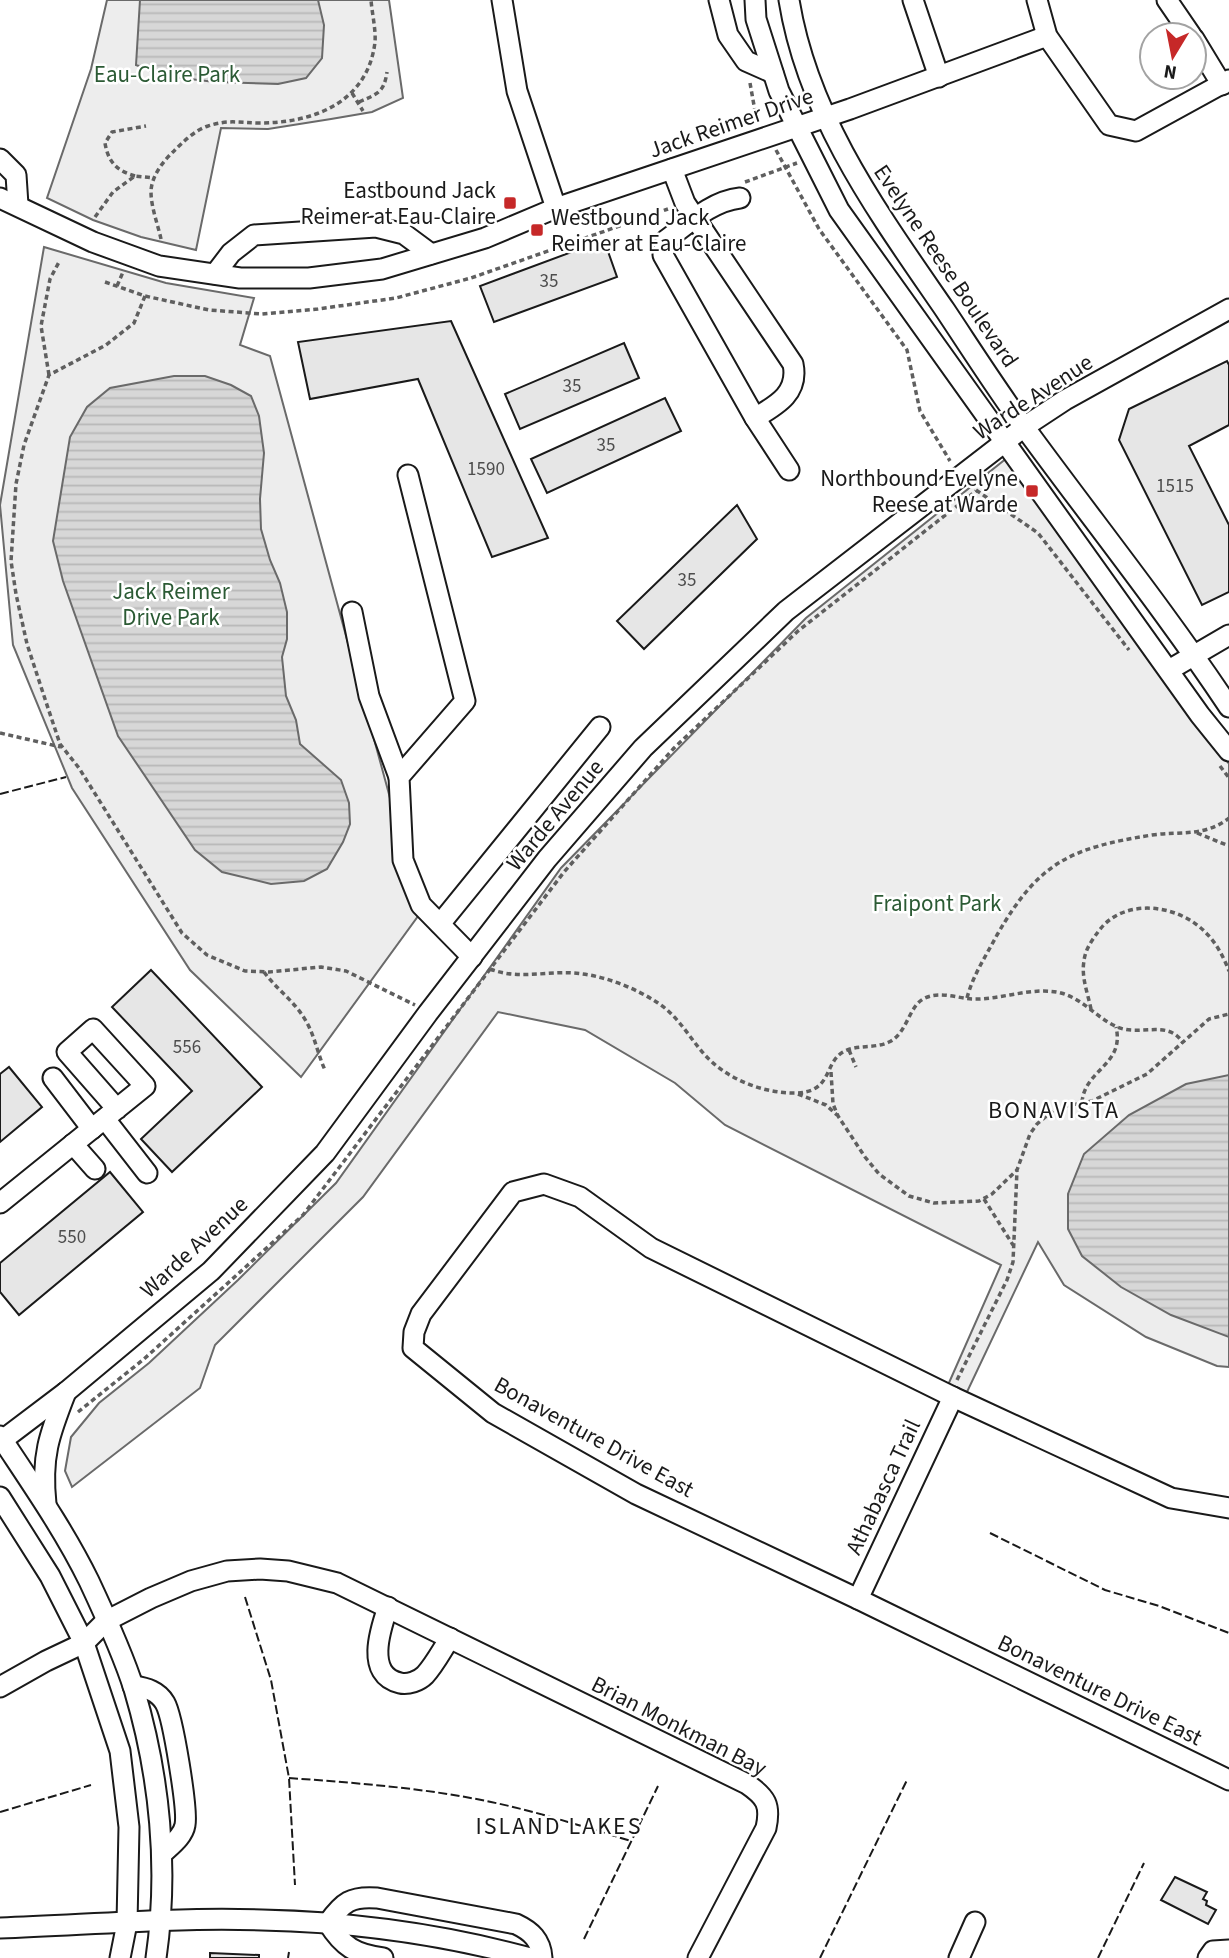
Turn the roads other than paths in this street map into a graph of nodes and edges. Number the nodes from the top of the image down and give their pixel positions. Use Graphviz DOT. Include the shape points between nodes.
graph roads {
  1 [pos="502,0"];
  2 [pos="719,0"];
  3 [pos="755,0"];
  4 [pos="789,0"];
  5 [pos="913,0"];
  6 [pos="1037,0"];
  7 [pos="1167,0"];
  8 [pos="1182,21"];
  9 [pos="1047,36"];
  10 [pos="1208,58"];
  11 [pos="774,73"];
  12 [pos="939,77"];
  13 [pos="1225,82"];
  14 [pos="825,117"];
  15 [pos="797,127"];
  16 [pos="0,159"];
  17 [pos="673,169"];
  18 [pos="740,198"];
  19 [pos="9,202"];
  20 [pos="556,208"];
  21 [pos="695,218"];
  22 [pos="431,254"];
  23 [pos="215,274"];
  24 [pos="1229,309"];
  25 [pos="755,418"];
  26 [pos="1024,427"];
  27 [pos="1006,440"];
  28 [pos="789,470"];
  29 [pos="408,475"];
  30 [pos="352,612"];
  31 [pos="1229,635"];
  32 [pos="1194,654"];
  33 [pos="1169,670"];
  34 [pos="1229,707"];
  35 [pos="600,726"];
  36 [pos="1229,751"];
  37 [pos="399,777"];
  38 [pos="440,924"];
  39 [pos="472,957"];
  40 [pos="53,1078"];
  41 [pos="105,1119"];
  42 [pos="73,1144"];
  43 [pos="95,1169"];
  44 [pos="147,1173"];
  45 [pos="0,1203"];
  46 [pos="66,1392"];
  47 [pos="951,1396"];
  48 [pos="1,1439"];
  49 [pos="0,1497"];
  50 [pos="47,1508"];
  51 [pos="1229,1508"];
  52 [pos="858,1599"];
  53 [pos="388,1607"];
  54 [pos="106,1621"];
  55 [pos="450,1638"];
  56 [pos="84,1643"];
  57 [pos="134,1686"];
  58 [pos="0,1688"];
  59 [pos="1229,1780"];
  60 [pos="162,1854"];
  61 [pos="161,1922"];
  62 [pos="975,1922"];
  63 [pos="127,1923"];
  64 [pos="328,1923"];
  65 [pos="0,1928"];
  66 [pos="1229,1950"];
  67 [pos="120,1958"];
  68 [pos="156,1958"];
  69 [pos="383,1958"];
  70 [pos="530,1958"];
  71 [pos="542,1958"];
  72 [pos="698,1958"];
  73 [pos="958,1958"];
  74 [pos="1208,1958"];
  1 -- 20 [label="street" via="517,92"];
  2 -- 11 [label="street" via="728,35 746,61"];
  3 -- 11 [label="street" via="756,19"];
  4 -- 14 [label="street, Evelyne Reese Boulevard"];
  5 -- 12 [label="street"];
  6 -- 9 [label="street"];
  7 -- 8 [label="street"];
  9 -- 12 [label="street, Jack Reimer Drive"];
  9 -- 13 [label="street" via="1110,125 1136,131"];
  10 -- 13 [label="street"];
  11 -- 15 [label="street"];
  12 -- 14 [label="street, Jack Reimer Drive"];
  14 -- 15 [label="street, Jack Reimer Drive"];
  14 -- 26 [label="street, Evelyne Reese Boulevard" via="868,197"];
  15 -- 17 [label="street, Jack Reimer Drive"];
  15 -- 27 [label="street" via="839,209"];
  16 -- 19 [label="street, Jack Reimer Drive" via="16,175"];
  17 -- 20 [label="street, Jack Reimer Drive"];
  17 -- 21 [label="street"];
  18 -- 21 [label="street" via="728,199"];
  19 -- 23 [label="street, Jack Reimer Drive" via="93,242 159,266"];
  20 -- 22 [label="street, Jack Reimer Drive" via="485,238"];
  21 -- 25 [label="street" via="666,240 663,255"];
  21 -- 25 [label="street" via="793,364 796,376 791,390"];
  22 -- 23 [label="street, Jack Reimer Drive" via="382,269 309,278"];
  22 -- 23 [label="street" via="404,234 376,227 254,236"];
  24 -- 26 [label="street, Warde Avenue"];
  25 -- 28 [label="street"];
  26 -- 27 [label="street, Warde Avenue"];
  26 -- 32 [label="street, Evelyne Reese Boulevard"];
  27 -- 33 [label="street"];
  27 -- 39 [label="street, Warde Avenue" via="786,611 643,748 547,859"];
  29 -- 37 [label="street" via="465,701"];
  30 -- 37 [label="street" via="369,696"];
  31 -- 32 [label="street"];
  32 -- 33 [label="street"];
  32 -- 34 [label="street, Evelyne Reese Boulevard"];
  33 -- 36 [label="street"];
  35 -- 38 [label="street"];
  37 -- 38 [label="street" via="404,860 421,905"];
  38 -- 39 [label="street"];
  39 -- 46 [label="street, Warde Avenue" via="324,1153 211,1270"];
  40 -- 41 [label="street"];
  41 -- 42 [label="street"];
  41 -- 44 [label="street"];
  42 -- 43 [label="street"];
  42 -- 45 [label="street"];
  46 -- 48 [label="street, Warde Avenue"];
  46 -- 50 [label="street" via="48,1439 43,1478"];
  47 -- 51 [label="street, Bonaventure Drive East" via="1171,1498"];
  47 -- 52 [label="street, Athabasca Trail"];
  47 -- 52 [label="street, Bonaventure Drive East" via="651,1248 579,1197 544,1184 513,1192 421,1314 414,1348 493,1413 636,1494"];
  48 -- 50 [label="street"];
  49 -- 56 [label="street" via="50,1576"];
  50 -- 54 [label="street"];
  52 -- 59 [label="street, Bonaventure Drive East"];
  53 -- 54 [label="street, Brian Monkman Bay" via="315,1576 227,1570 191,1581"];
  53 -- 55 [label="street, Brian Monkman Bay"];
  53 -- 55 [label="street" via="378,1658 382,1672 391,1679 401,1684 424,1676"];
  54 -- 56 [label="street, Brian Monkman Bay"];
  54 -- 57 [label="street"];
  55 -- 72 [label="street, Brian Monkman Bay" via="761,1793 768,1809 766,1828"];
  56 -- 58 [label="street, Brian Monkman Bay"];
  56 -- 63 [label="street" via="120,1751 129,1827"];
  57 -- 60 [label="street" via="156,1789"];
  57 -- 60 [label="street" via="157,1693 166,1704 180,1770 186,1823 183,1833"];
  60 -- 61 [label="street"];
  61 -- 63 [label="street"];
  61 -- 64 [label="street"];
  61 -- 68 [label="street"];
  62 -- 73 [label="street"];
  63 -- 65 [label="street"];
  63 -- 67 [label="street"];
  64 -- 69 [label="street" via="351,1950"];
  64 -- 70 [label="street" via="420,1933"];
  64 -- 71 [label="street" via="346,1902 360,1897 442,1909 531,1931 542,1948"];
  66 -- 74 [label="street" via="1213,1951"];
}
